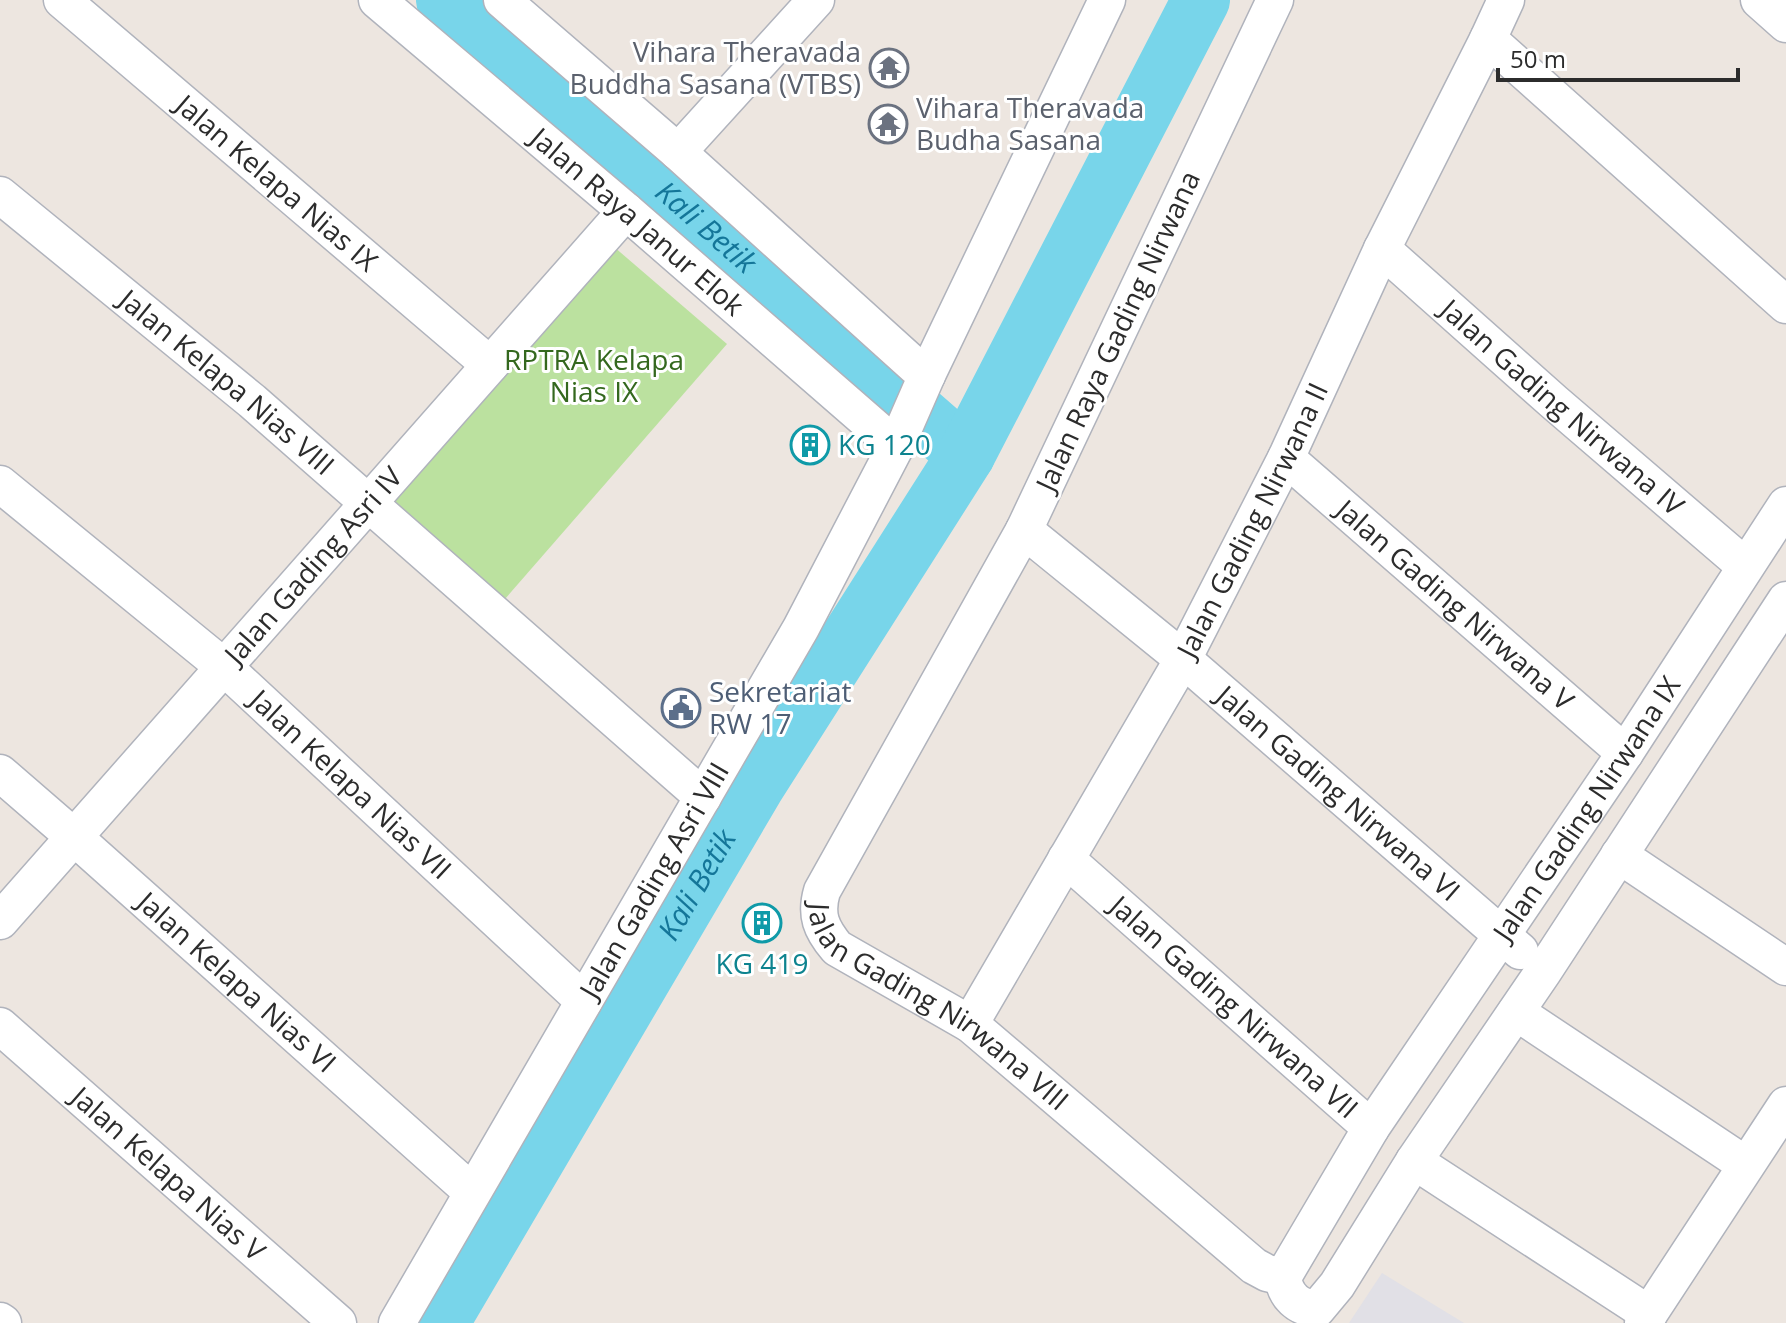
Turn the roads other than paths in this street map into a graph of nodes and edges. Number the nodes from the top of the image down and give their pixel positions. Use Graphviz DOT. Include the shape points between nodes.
graph roads {
  1 [pos="62,0"];
  2 [pos="377,0"];
  3 [pos="502,0"];
  4 [pos="816,0"];
  5 [pos="1107,0"];
  6 [pos="1275,0"];
  7 [pos="1506,0"];
  8 [pos="1759,0"];
  9 [pos="1786,24"];
  10 [pos="1488,39"];
  11 [pos="678,152"];
  12 [pos="0,195"];
  13 [pos="626,211"];
  14 [pos="1382,249"];
  15 [pos="1786,305"];
  16 [pos="490,365"];
  17 [pos="927,377"];
  18 [pos="898,443"];
  19 [pos="1286,458"];
  20 [pos="0,484"];
  21 [pos="369,503"];
  22 [pos="1786,505"];
  23 [pos="1024,530"];
  24 [pos="1745,566"];
  25 [pos="1786,600"];
  26 [pos="952,658"];
  27 [pos="1183,659"];
  28 [pos="224,667"];
  29 [pos="1625,753"];
  30 [pos="0,773"];
  31 [pos="703,797"];
  32 [pos="74,837"];
  33 [pos="1619,855"];
  34 [pos="1066,859"];
  35 [pos="0,921"];
  36 [pos="1502,936"];
  37 [pos="1786,967"];
  38 [pos="1543,972"];
  39 [pos="584,1001"];
  40 [pos="1516,1012"];
  41 [pos="970,1024"];
  42 [pos="0,1026"];
  43 [pos="1786,1105"];
  44 [pos="1371,1128"];
  45 [pos="1414,1161"];
  46 [pos="1746,1165"];
  47 [pos="472,1192"];
  48 [pos="1283,1277"];
  49 [pos="1646,1319"];
  50 [pos="338,1323"];
  51 [pos="397,1323"];
  1 -- 16 [label="street, Jalan Kelapa Nias IX"];
  2 -- 13 [label="street, Jalan Raya Janur Elok"];
  3 -- 11 [label="street"];
  4 -- 11 [label="street"];
  5 -- 17 [label="street, Jalan Gading Asri VIII"];
  6 -- 23 [label="street, Jalan Raya Gading Nirwana"];
  7 -- 10 [label="street, Jalan Gading Nirwana II"];
  8 -- 9 [label="street"];
  10 -- 14 [label="street, Jalan Gading Nirwana II"];
  10 -- 15 [label="street"];
  11 -- 17 [label="street"];
  12 -- 21 [label="street, Jalan Kelapa Nias VIII"];
  13 -- 16 [label="street, Jalan Gading Asri IV"];
  13 -- 18 [label="street, Jalan Raya Janur Elok"];
  14 -- 19 [label="street, Jalan Gading Nirwana II"];
  14 -- 24 [label="street, Jalan Gading Nirwana IV"];
  16 -- 21 [label="street, Jalan Gading Asri IV"];
  17 -- 18 [label="street, Jalan Gading Asri VIII"];
  18 -- 31 [label="street, Jalan Gading Asri VIII" via="801,628"];
  19 -- 27 [label="street, Jalan Gading Nirwana II"];
  19 -- 29 [label="street, Jalan Gading Nirwana V"];
  20 -- 28 [label="street, Jalan Kelapa Nias VII"];
  21 -- 28 [label="street, Jalan Gading Asri IV"];
  21 -- 31 [label="street, Jalan Kelapa Nias VIII"];
  22 -- 24 [label="street, Jalan Gading Nirwana IX"];
  23 -- 26 [label="street, Jalan Raya Gading Nirwana"];
  23 -- 27 [label="street, Jalan Gading Nirwana VI"];
  24 -- 29 [label="street, Jalan Gading Nirwana IX"];
  25 -- 33 [label="street, Jalan Gading Nirwana IX"];
  26 -- 41 [label="street, Jalan Gading Nirwana VIII" via="818,904 825,934 837,948"];
  27 -- 34 [label="street, Jalan Gading Nirwana II"];
  27 -- 36 [label="street, Jalan Gading Nirwana VI"];
  28 -- 32 [label="street, Jalan Gading Asri IV"];
  28 -- 39 [label="street, Jalan Kelapa Nias VII"];
  29 -- 36 [label="street, Jalan Gading Nirwana IX"];
  30 -- 32 [label="street, Jalan Kelapa Nias VI"];
  31 -- 39 [label="street, Jalan Gading Asri VIII"];
  32 -- 35 [label="street, Jalan Gading Asri IV"];
  32 -- 47 [label="street, Jalan Kelapa Nias VI"];
  33 -- 37 [label="street"];
  33 -- 38 [label="street, Jalan Gading Nirwana IX"];
  34 -- 41 [label="street, Jalan Gading Nirwana II"];
  34 -- 44 [label="street, Jalan Gading Nirwana VII"];
  36 -- 38 [label="street, Jalan Gading Nirwana IX"];
  36 -- 44 [label="street, Jalan Gading Nirwana VII"];
  38 -- 40 [label="street"];
  39 -- 47 [label="street, Jalan Gading Asri VIII"];
  40 -- 45 [label="street"];
  40 -- 46 [label="street"];
  41 -- 48 [label="street, Jalan Gading Nirwana VIII" via="1254,1266"];
  42 -- 50 [label="street, Jalan Kelapa Nias V"];
  43 -- 46 [label="street"];
  44 -- 48 [label="street"];
  45 -- 48 [label="street, Jalan Gading Nirwana VIII" via="1317,1309 1288,1295"];
  45 -- 49 [label="street"];
  46 -- 49 [label="street"];
  47 -- 51 [label="street, Jalan Gading Asri VIII"];
}
